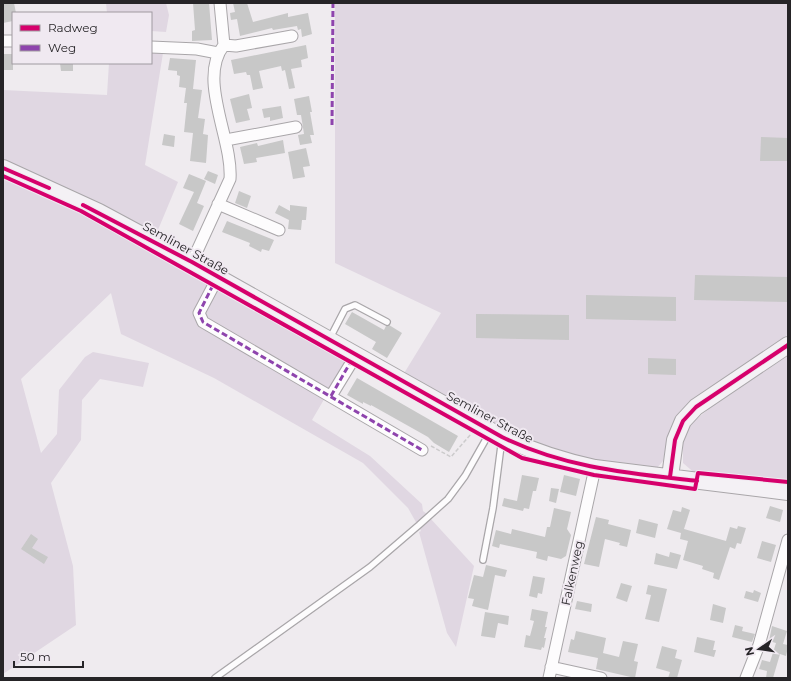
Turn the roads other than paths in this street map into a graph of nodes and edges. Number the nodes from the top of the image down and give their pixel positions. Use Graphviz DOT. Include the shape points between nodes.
graph roads {
  1 [pos="220,3"];
  2 [pos="292,36"];
  3 [pos="152,47"];
  4 [pos="221,49"];
  5 [pos="296,127"];
  6 [pos="226,140"];
  7 [pos="3,168"];
  8 [pos="218,204"];
  9 [pos="279,230"];
  10 [pos="192,262"];
  11 [pos="218,277"];
  12 [pos="386,322"];
  13 [pos="329,340"];
  14 [pos="788,345"];
  15 [pos="353,359"];
  16 [pos="331,396"];
  17 [pos="496,434"];
  18 [pos="422,450"];
  19 [pos="595,468"];
  20 [pos="670,477"];
  21 [pos="788,492"];
  22 [pos="788,540"];
  23 [pos="483,560"];
  24 [pos="551,667"];
  25 [pos="215,678"];
  26 [pos="549,678"];
  27 [pos="601,678"];
  28 [pos="746,678"];
  1 -- 4 [label="street"];
  2 -- 4 [label="street"];
  3 -- 4 [label="street"];
  4 -- 6 [label="street" via="214,67 215,89"];
  5 -- 6 [label="street"];
  6 -- 8 [label="street" via="231,165 230,179"];
  7 -- 10 [label="street, Semliner Straße" via="99,212"];
  8 -- 9 [label="street"];
  8 -- 10 [label="street"];
  10 -- 11 [label="street, Semliner Straße"];
  11 -- 13 [label="street, Semliner Straße"];
  11 -- 16 [label="street, Semliner Straße" via="199,313 203,322"];
  12 -- 13 [label="lane" via="355,305 345,308"];
  13 -- 15 [label="street, Semliner Straße"];
  14 -- 20 [label="street" via="696,407 683,420 675,440"];
  15 -- 16 [label="street"];
  15 -- 17 [label="street, Semliner Straße"];
  16 -- 18 [label="street, Semliner Straße"];
  17 -- 19 [label="street, Semliner Straße" via="547,456"];
  17 -- 23 [label="lane" via="493,508"];
  17 -- 25 [label="lane" via="452,493 419,525 370,567"];
  19 -- 20 [label="street, Semliner Straße"];
  19 -- 24 [label="street, Falkenweg"];
  20 -- 21 [label="street, Semliner Straße"];
  22 -- 28 [label="street" via="759,645"];
  24 -- 26 [label="street, Falkenweg"];
  24 -- 27 [label="street"];
}
